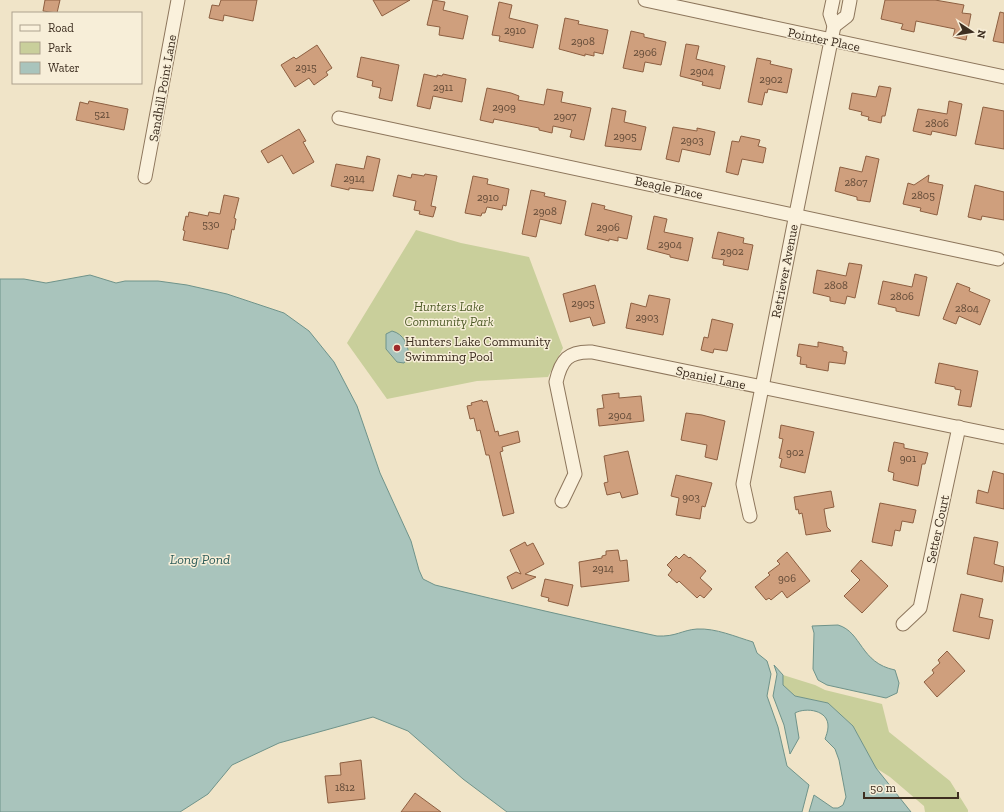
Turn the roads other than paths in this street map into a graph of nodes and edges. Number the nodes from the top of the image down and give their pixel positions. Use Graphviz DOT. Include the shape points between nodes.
graph roads {
  1 [pos="178,0"];
  2 [pos="645,0"];
  3 [pos="833,0"];
  4 [pos="850,0"];
  5 [pos="834,26"];
  6 [pos="832,41"];
  7 [pos="1004,77"];
  8 [pos="338,118"];
  9 [pos="145,177"];
  10 [pos="796,214"];
  11 [pos="998,259"];
  12 [pos="762,388"];
  13 [pos="959,427"];
  14 [pos="1004,437"];
  15 [pos="562,501"];
  16 [pos="750,516"];
  17 [pos="902,624"];
  1 -- 9 [label="street, Sandhill Point Lane"];
  2 -- 6 [label="street, Pointer Place"];
  3 -- 5 [label="street, Retriever Avenue" via="830,14"];
  4 -- 5 [label="street" via="847,16"];
  5 -- 6 [label="street, Retriever Avenue"];
  6 -- 7 [label="street, Pointer Place"];
  6 -- 10 [label="street, Retriever Avenue"];
  8 -- 10 [label="street, Beagle Place"];
  10 -- 11 [label="street, Beagle Place"];
  10 -- 12 [label="street, Retriever Avenue"];
  12 -- 13 [label="street, Spaniel Lane"];
  12 -- 15 [label="street, Spaniel Lane" via="592,352 579,352 567,357 559,368 556,382 575,474"];
  12 -- 16 [label="street, Retriever Avenue" via="743,484"];
  13 -- 14 [label="street, Spaniel Lane"];
  13 -- 17 [label="street, Setter Court" via="920,608"];
}
